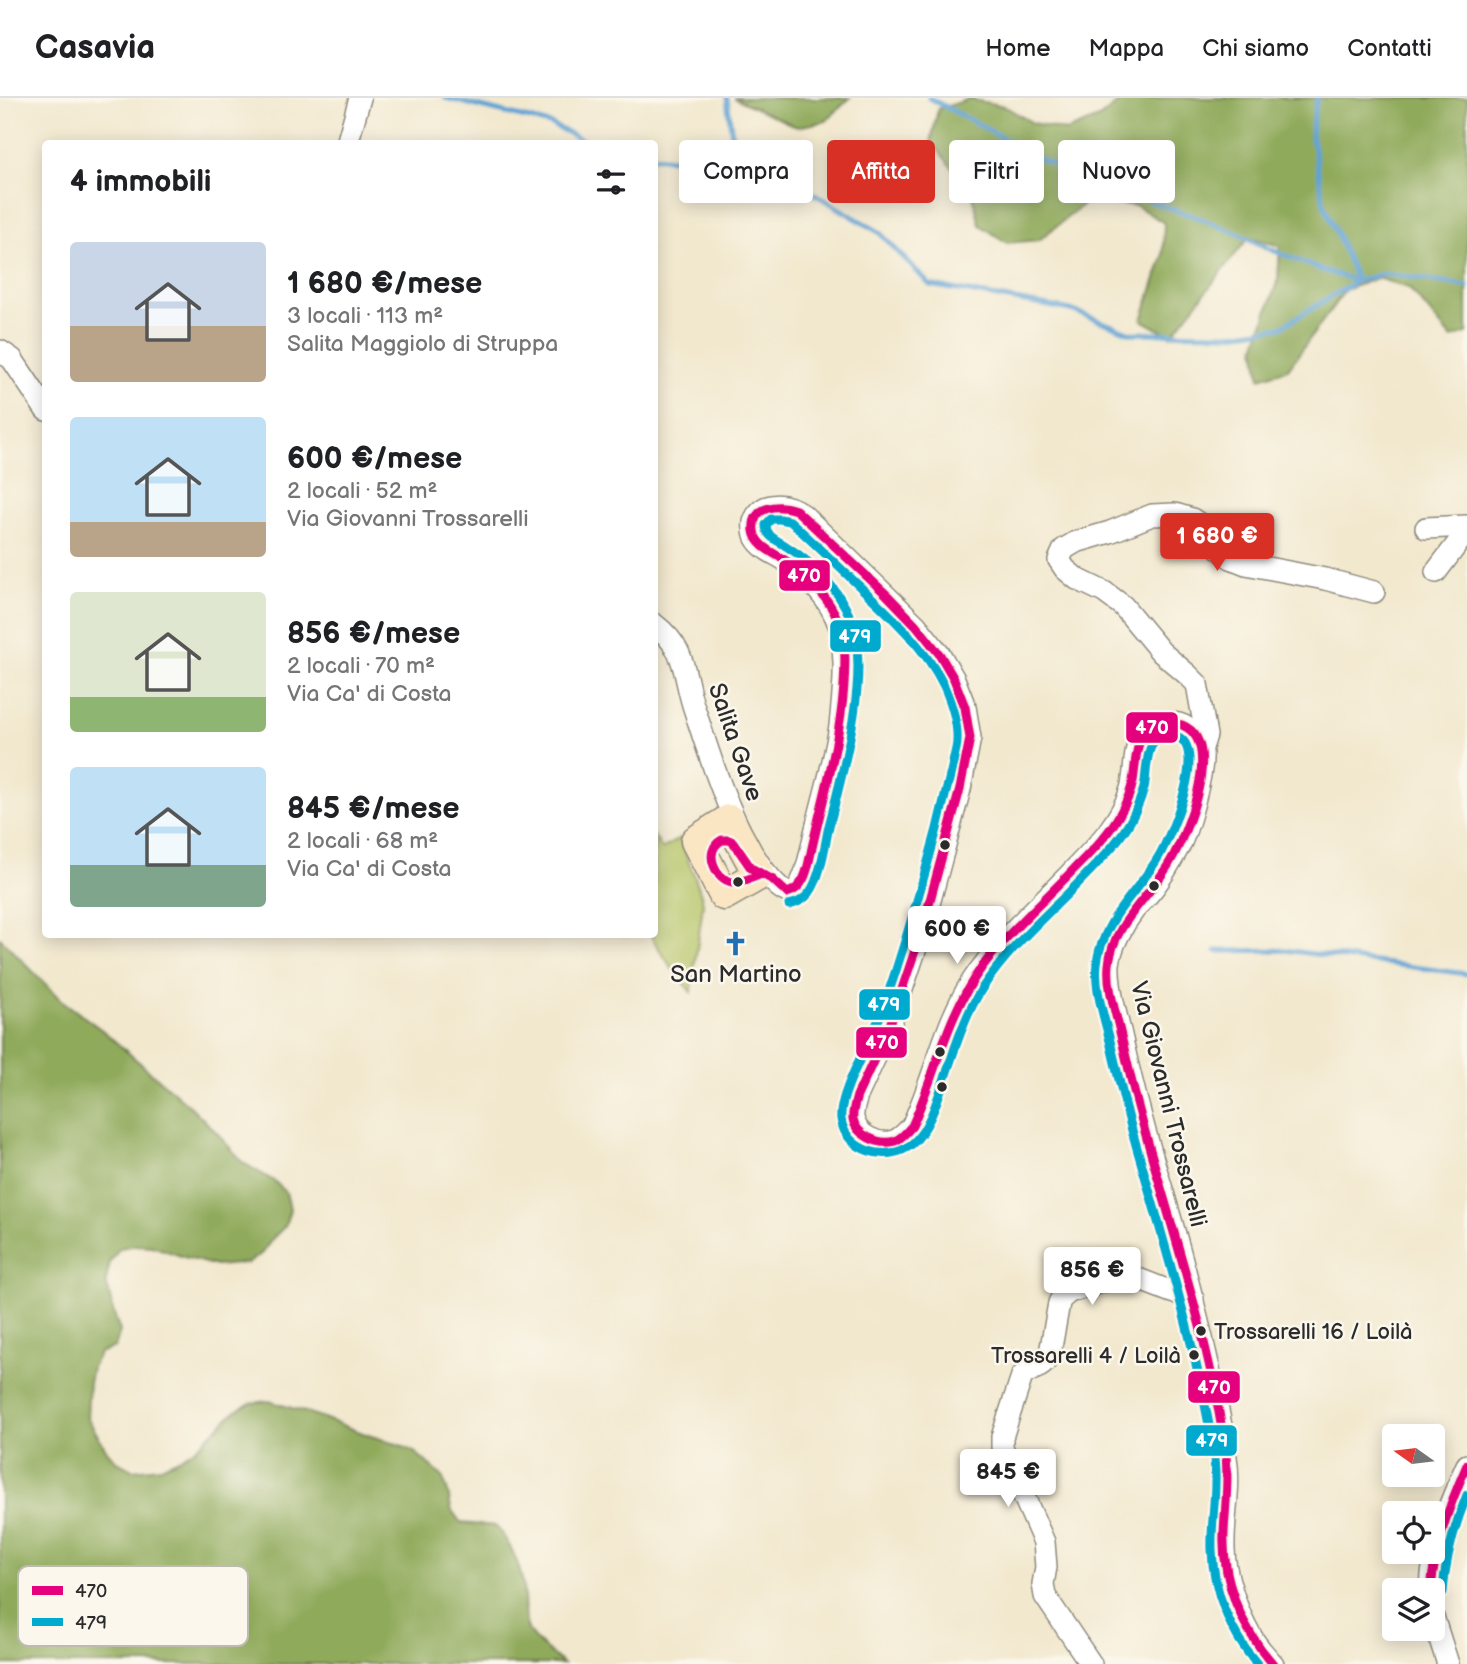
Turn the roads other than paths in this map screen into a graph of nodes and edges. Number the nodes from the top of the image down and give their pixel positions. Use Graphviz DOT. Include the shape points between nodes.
graph roads {
  1 [pos="360,98"];
  2 [pos="348,140"];
  3 [pos="0,351"];
  4 [pos="42,404"];
  5 [pos="1426,528"];
  6 [pos="1467,528"];
  7 [pos="1436,572"];
  8 [pos="1374,592"];
  9 [pos="658,628"];
  10 [pos="1202,748"];
  11 [pos="1193,1299"];
  12 [pos="1467,1465"];
  13 [pos="1432,1578"];
  14 [pos="1441,1641"];
  15 [pos="1091,1664"];
  16 [pos="1273,1664"];
  17 [pos="1448,1664"];
  1 -- 2 [label="street"];
  3 -- 4 [label="street" via="12,359"];
  5 -- 6 [label="street"];
  6 -- 7 [label="street"];
  8 -- 10 [label="street, Via Giovanni Trossarelli" via="1238,561 1220,549 1201,525 1175,514 1152,514 1064,549 1059,557 1065,569 1122,606 1161,652 1197,684 1206,735"];
  9 -- 10 [label="street, Salita Gave" via="672,640 686,669 693,706 729,807 764,876 787,893 801,883 835,755 844,658 840,626 823,596 810,580 758,541 754,528 761,511 784,506 803,514 916,625 954,679 970,738 960,789 922,930 890,1025 854,1108 856,1128 883,1142 892,1142 912,1126 971,983 1111,829 1134,779 1138,739 1146,730 1174,723 1197,737"];
  10 -- 11 [label="street, Via Giovanni Trossarelli" via="1181,844 1132,912 1109,963 1139,1114"];
  11 -- 15 [label="street" via="1123,1275 1069,1292 1059,1303 1047,1360 1022,1376 1002,1437 1002,1447 1044,1542 1045,1596"];
  11 -- 16 [label="street, Via Giovanni Trossarelli" via="1228,1468 1223,1551 1250,1636"];
  12 -- 13 [label="street" via="1440,1530"];
  14 -- 17 [label="street"];
}
